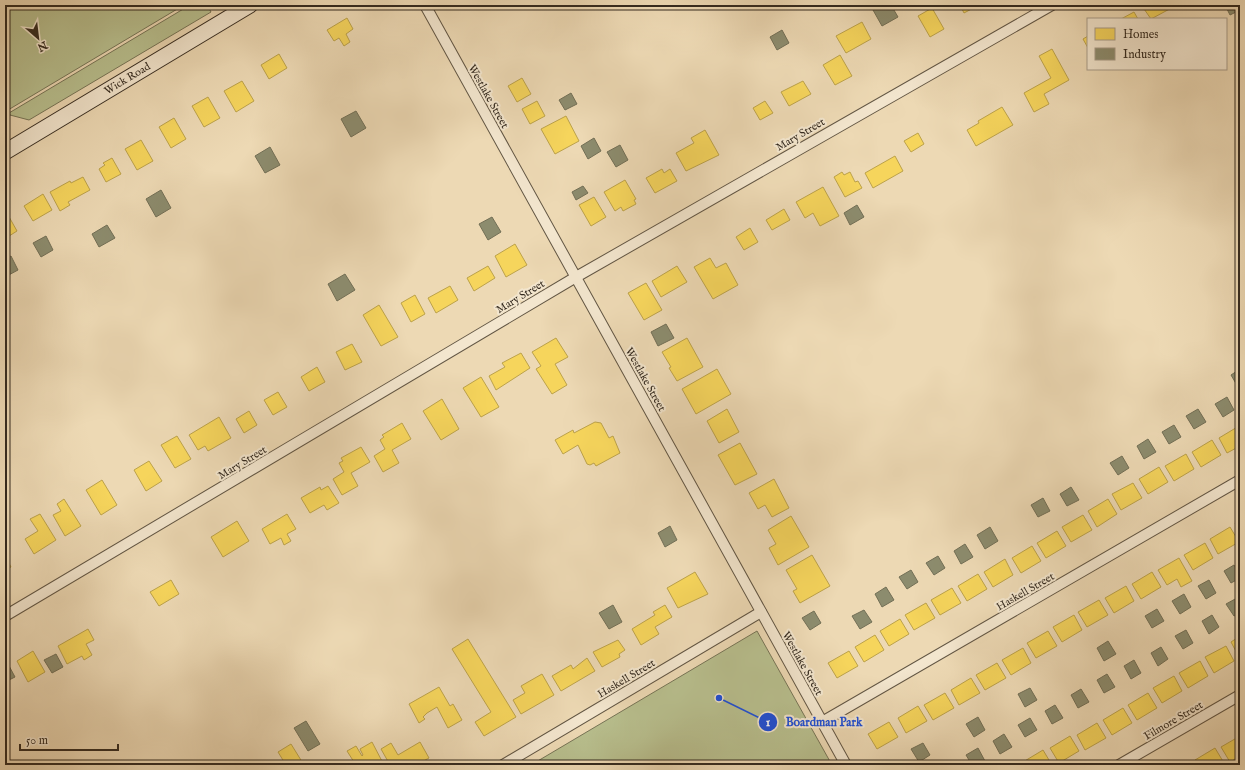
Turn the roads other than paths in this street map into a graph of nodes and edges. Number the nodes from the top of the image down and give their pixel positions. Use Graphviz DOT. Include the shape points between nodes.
graph roads {
  1 [pos="250,5"];
  2 [pos="425,5"];
  3 [pos="1052,5"];
  4 [pos="5,152"];
  5 [pos="576,277"];
  6 [pos="1240,480"];
  7 [pos="761,612"];
  8 [pos="5,616"];
  9 [pos="1240,695"];
  10 [pos="822,722"];
  11 [pos="503,765"];
  12 [pos="846,765"];
  13 [pos="1119,765"];
  1 -- 4 [label="street, Wick Road"];
  2 -- 5 [label="street, Westlake Street"];
  3 -- 5 [label="street, Mary Street"];
  5 -- 7 [label="street, Westlake Street"];
  5 -- 8 [label="street, Mary Street"];
  6 -- 10 [label="street, Haskell Street"];
  7 -- 10 [label="street, Westlake Street"];
  7 -- 11 [label="street, Haskell Street"];
  9 -- 13 [label="street, Filmore Street"];
  10 -- 12 [label="street, Westlake Street"];
}
